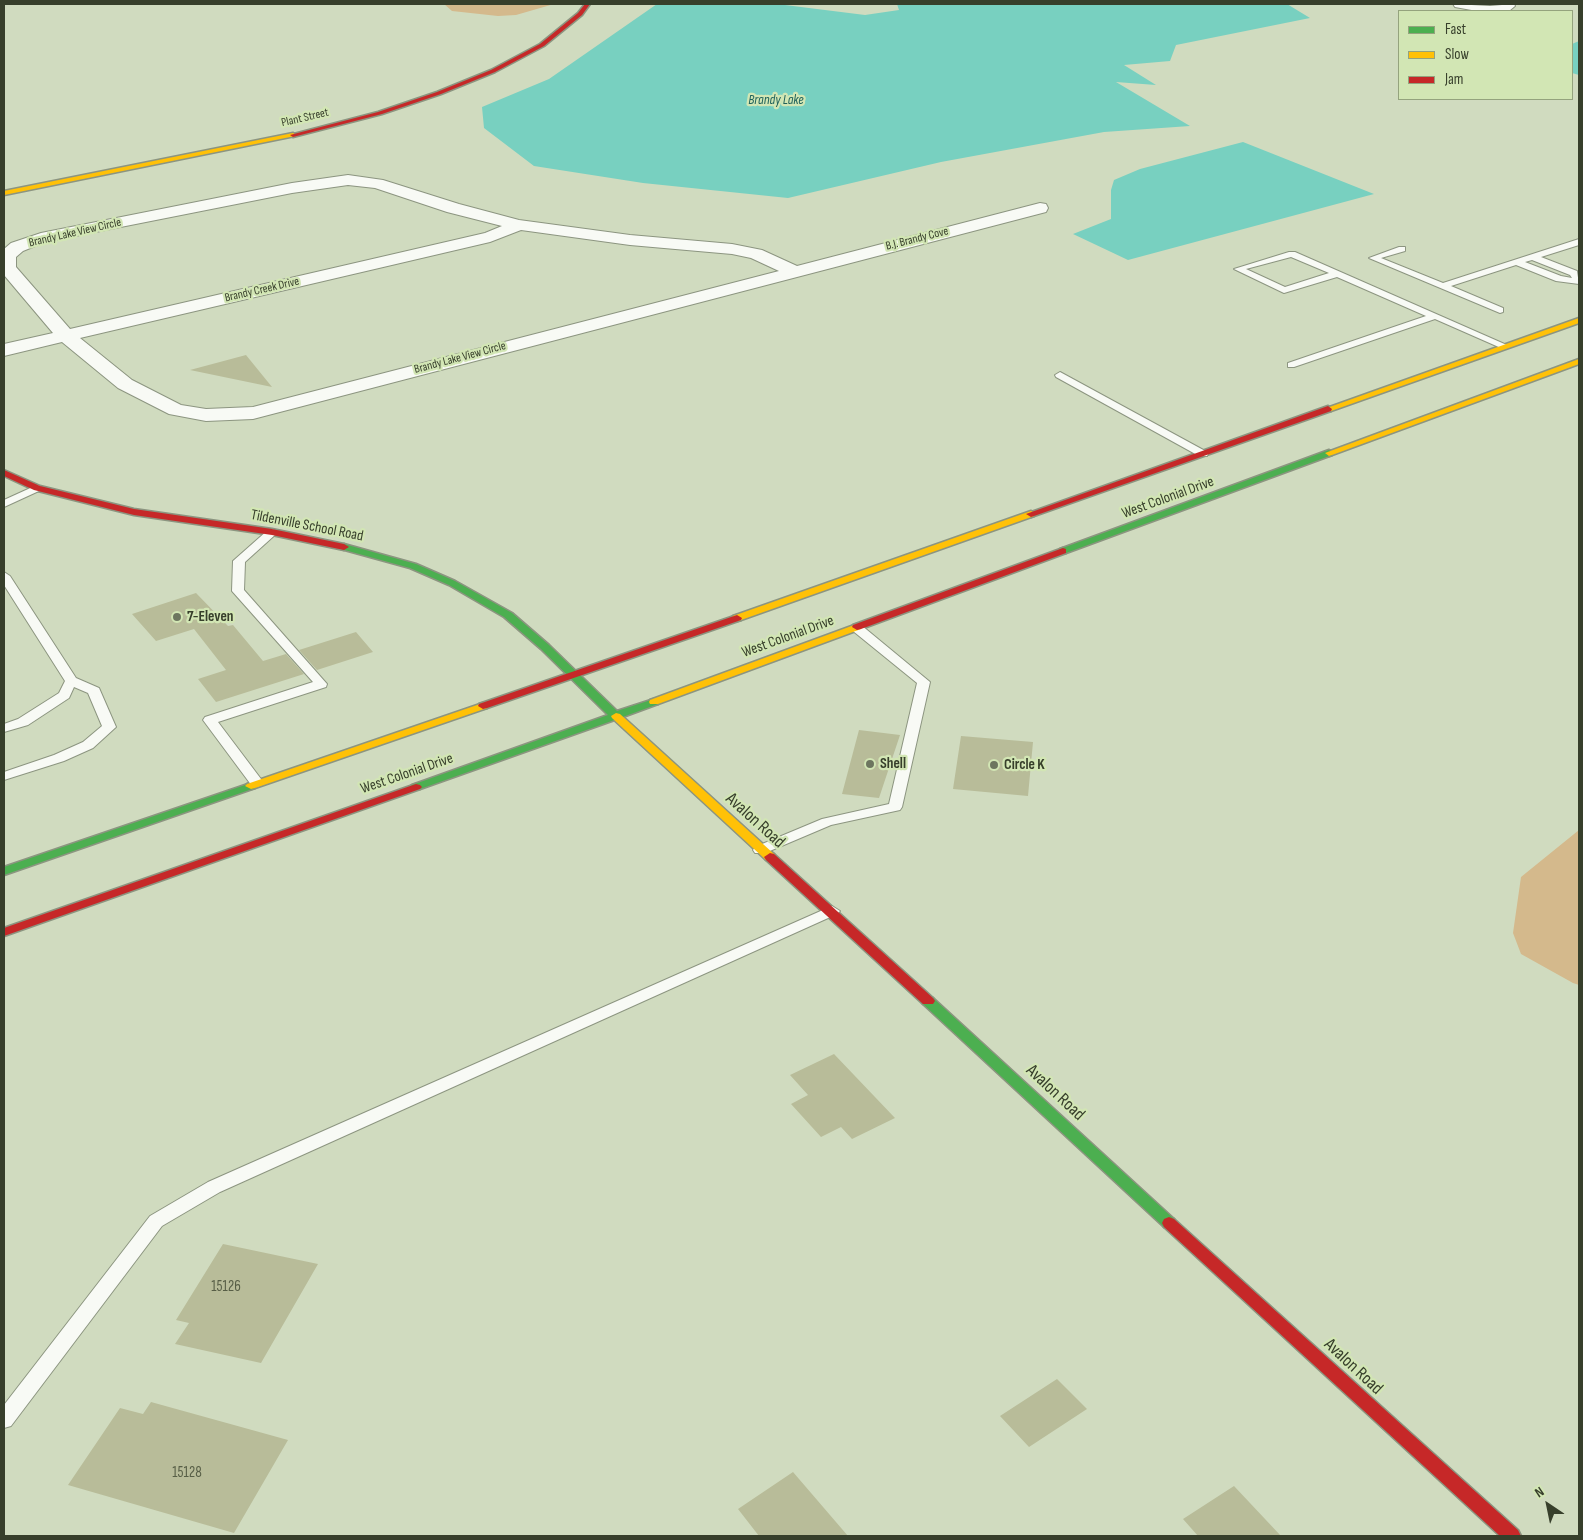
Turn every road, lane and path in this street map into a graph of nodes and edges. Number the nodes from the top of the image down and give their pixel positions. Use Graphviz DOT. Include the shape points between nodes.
graph roads {
  1 [pos="587,4"];
  2 [pos="1459,4"];
  3 [pos="1507,4"];
  4 [pos="4,193"];
  5 [pos="1040,208"];
  6 [pos="519,225"];
  7 [pos="1579,242"];
  8 [pos="1402,249"];
  9 [pos="1532,257"];
  10 [pos="1516,262"];
  11 [pos="794,270"];
  12 [pos="1338,274"];
  13 [pos="1579,280"];
  14 [pos="1443,286"];
  15 [pos="1500,310"];
  16 [pos="1435,316"];
  17 [pos="1579,320"];
  18 [pos="66,336"];
  19 [pos="1504,346"];
  20 [pos="4,350"];
  21 [pos="1579,355"];
  22 [pos="1579,361"];
  23 [pos="1291,365"];
  24 [pos="1543,374"];
  25 [pos="1060,375"];
  26 [pos="1203,454"];
  27 [pos="4,473"];
  28 [pos="37,488"];
  29 [pos="4,504"];
  30 [pos="272,532"];
  31 [pos="4,576"];
  32 [pos="857,628"];
  33 [pos="574,675"];
  34 [pos="71,681"];
  35 [pos="616,716"];
  36 [pos="4,728"];
  37 [pos="4,776"];
  38 [pos="257,783"];
  39 [pos="760,850"];
  40 [pos="4,871"];
  41 [pos="832,911"];
  42 [pos="4,932"];
  43 [pos="4,1420"];
  44 [pos="1512,1536"];
  1 -- 4 [label="main road, Plant Street" via="580,14 542,45 493,71 380,113 292,136"];
  2 -- 3 [label="street" via="1490,10 1504,9 1509,6"];
  5 -- 11 [label="street, B.J. Brandy Cove"];
  6 -- 11 [label="street, Brandy Lake View Circle" via="732,249 756,254"];
  6 -- 18 [label="street, Brandy Creek Drive" via="490,237"];
  6 -- 18 [label="street, Brandy Lake View Circle" via="377,184 348,180 323,182 41,238 17,247 7,255 6,268"];
  7 -- 9 [label="lane"];
  8 -- 14 [label="lane" via="1373,258"];
  9 -- 10 [label="lane"];
  9 -- 13 [label="lane" via="1574,273"];
  10 -- 13 [label="lane" via="1559,279"];
  10 -- 14 [label="lane"];
  11 -- 18 [label="street, Brandy Lake View Circle" via="254,412 206,415 176,410 125,384"];
  12 -- 12 [label="lane" via="1292,254 1238,270 1284,290"];
  12 -- 16 [label="lane"];
  14 -- 15 [label="lane"];
  16 -- 19 [label="lane"];
  16 -- 23 [label="lane"];
  17 -- 19 [label="main road, West Colonial Drive"];
  18 -- 20 [label="street, Brandy Creek Drive"];
  19 -- 26 [label="main road, West Colonial Drive"];
  21 -- 24 [label="main road"];
  22 -- 24 [label="main road, West Colonial Drive"];
  24 -- 32 [label="main road, West Colonial Drive"];
  25 -- 26 [label="lane"];
  26 -- 33 [label="main road, West Colonial Drive"];
  27 -- 28 [label="main road, Tildenville School Road"];
  28 -- 29 [label="lane"];
  28 -- 30 [label="main road, Tildenville School Road" via="134,512"];
  30 -- 33 [label="main road, Tildenville School Road" via="378,555 452,582 508,615"];
  30 -- 38 [label="lane" via="239,561 238,591 322,684 210,720"];
  31 -- 34 [label="lane"];
  32 -- 35 [label="main road, West Colonial Drive"];
  32 -- 39 [label="lane" via="924,682 895,806 827,822"];
  33 -- 35 [label="main road, Avalon Road"];
  33 -- 38 [label="main road, West Colonial Drive"];
  34 -- 36 [label="lane" via="64,695 23,722"];
  34 -- 37 [label="lane" via="94,692 109,727 88,745"];
  35 -- 39 [label="main road, Avalon Road"];
  35 -- 42 [label="main road, West Colonial Drive"];
  38 -- 40 [label="main road, West Colonial Drive"];
  39 -- 41 [label="main road, Avalon Road"];
  41 -- 43 [label="lane" via="214,1187 156,1221"];
  41 -- 44 [label="main road, Avalon Road"];
}
